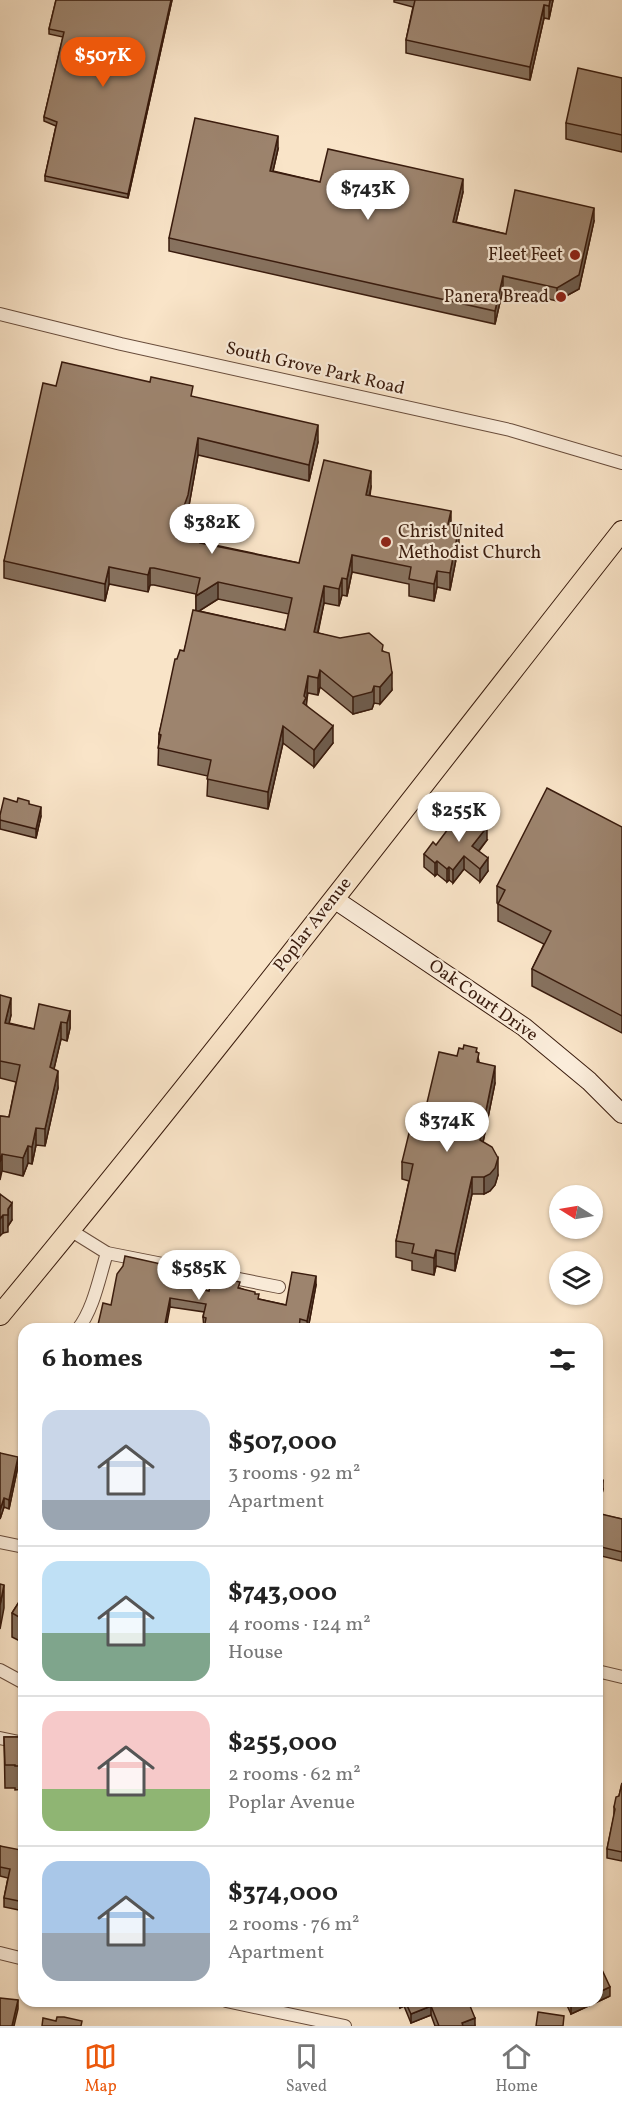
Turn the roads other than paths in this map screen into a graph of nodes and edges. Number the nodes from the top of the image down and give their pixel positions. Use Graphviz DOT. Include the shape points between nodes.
graph roads {
  1 [pos="0,314"];
  2 [pos="622,463"];
  3 [pos="622,531"];
  4 [pos="334,899"];
  5 [pos="622,1114"];
  6 [pos="70,1230"];
  7 [pos="107,1253"];
  8 [pos="279,1287"];
  9 [pos="0,1315"];
  10 [pos="82,1323"];
  11 [pos="0,1542"];
  12 [pos="18,1546"];
  13 [pos="0,1670"];
  14 [pos="603,1672"];
  15 [pos="622,1677"];
  16 [pos="18,1680"];
  17 [pos="0,1738"];
  18 [pos="18,1742"];
  19 [pos="0,1953"];
  20 [pos="18,1958"];
  21 [pos="255,2007"];
  22 [pos="345,2026"];
  1 -- 2 [label="street, South Grove Park Road" via="510,430"];
  3 -- 4 [label="main road, Poplar Avenue"];
  4 -- 5 [label="street, Oak Court Drive" via="524,1027"];
  4 -- 6 [label="main road, Poplar Avenue"];
  6 -- 7 [label="street"];
  6 -- 9 [label="main road, Poplar Avenue"];
  7 -- 8 [label="street"];
  7 -- 10 [label="street"];
  11 -- 12 [label="street"];
  13 -- 16 [label="street"];
  14 -- 15 [label="street"];
  17 -- 18 [label="street"];
  19 -- 20 [label="street"];
  21 -- 22 [label="street"];
}
